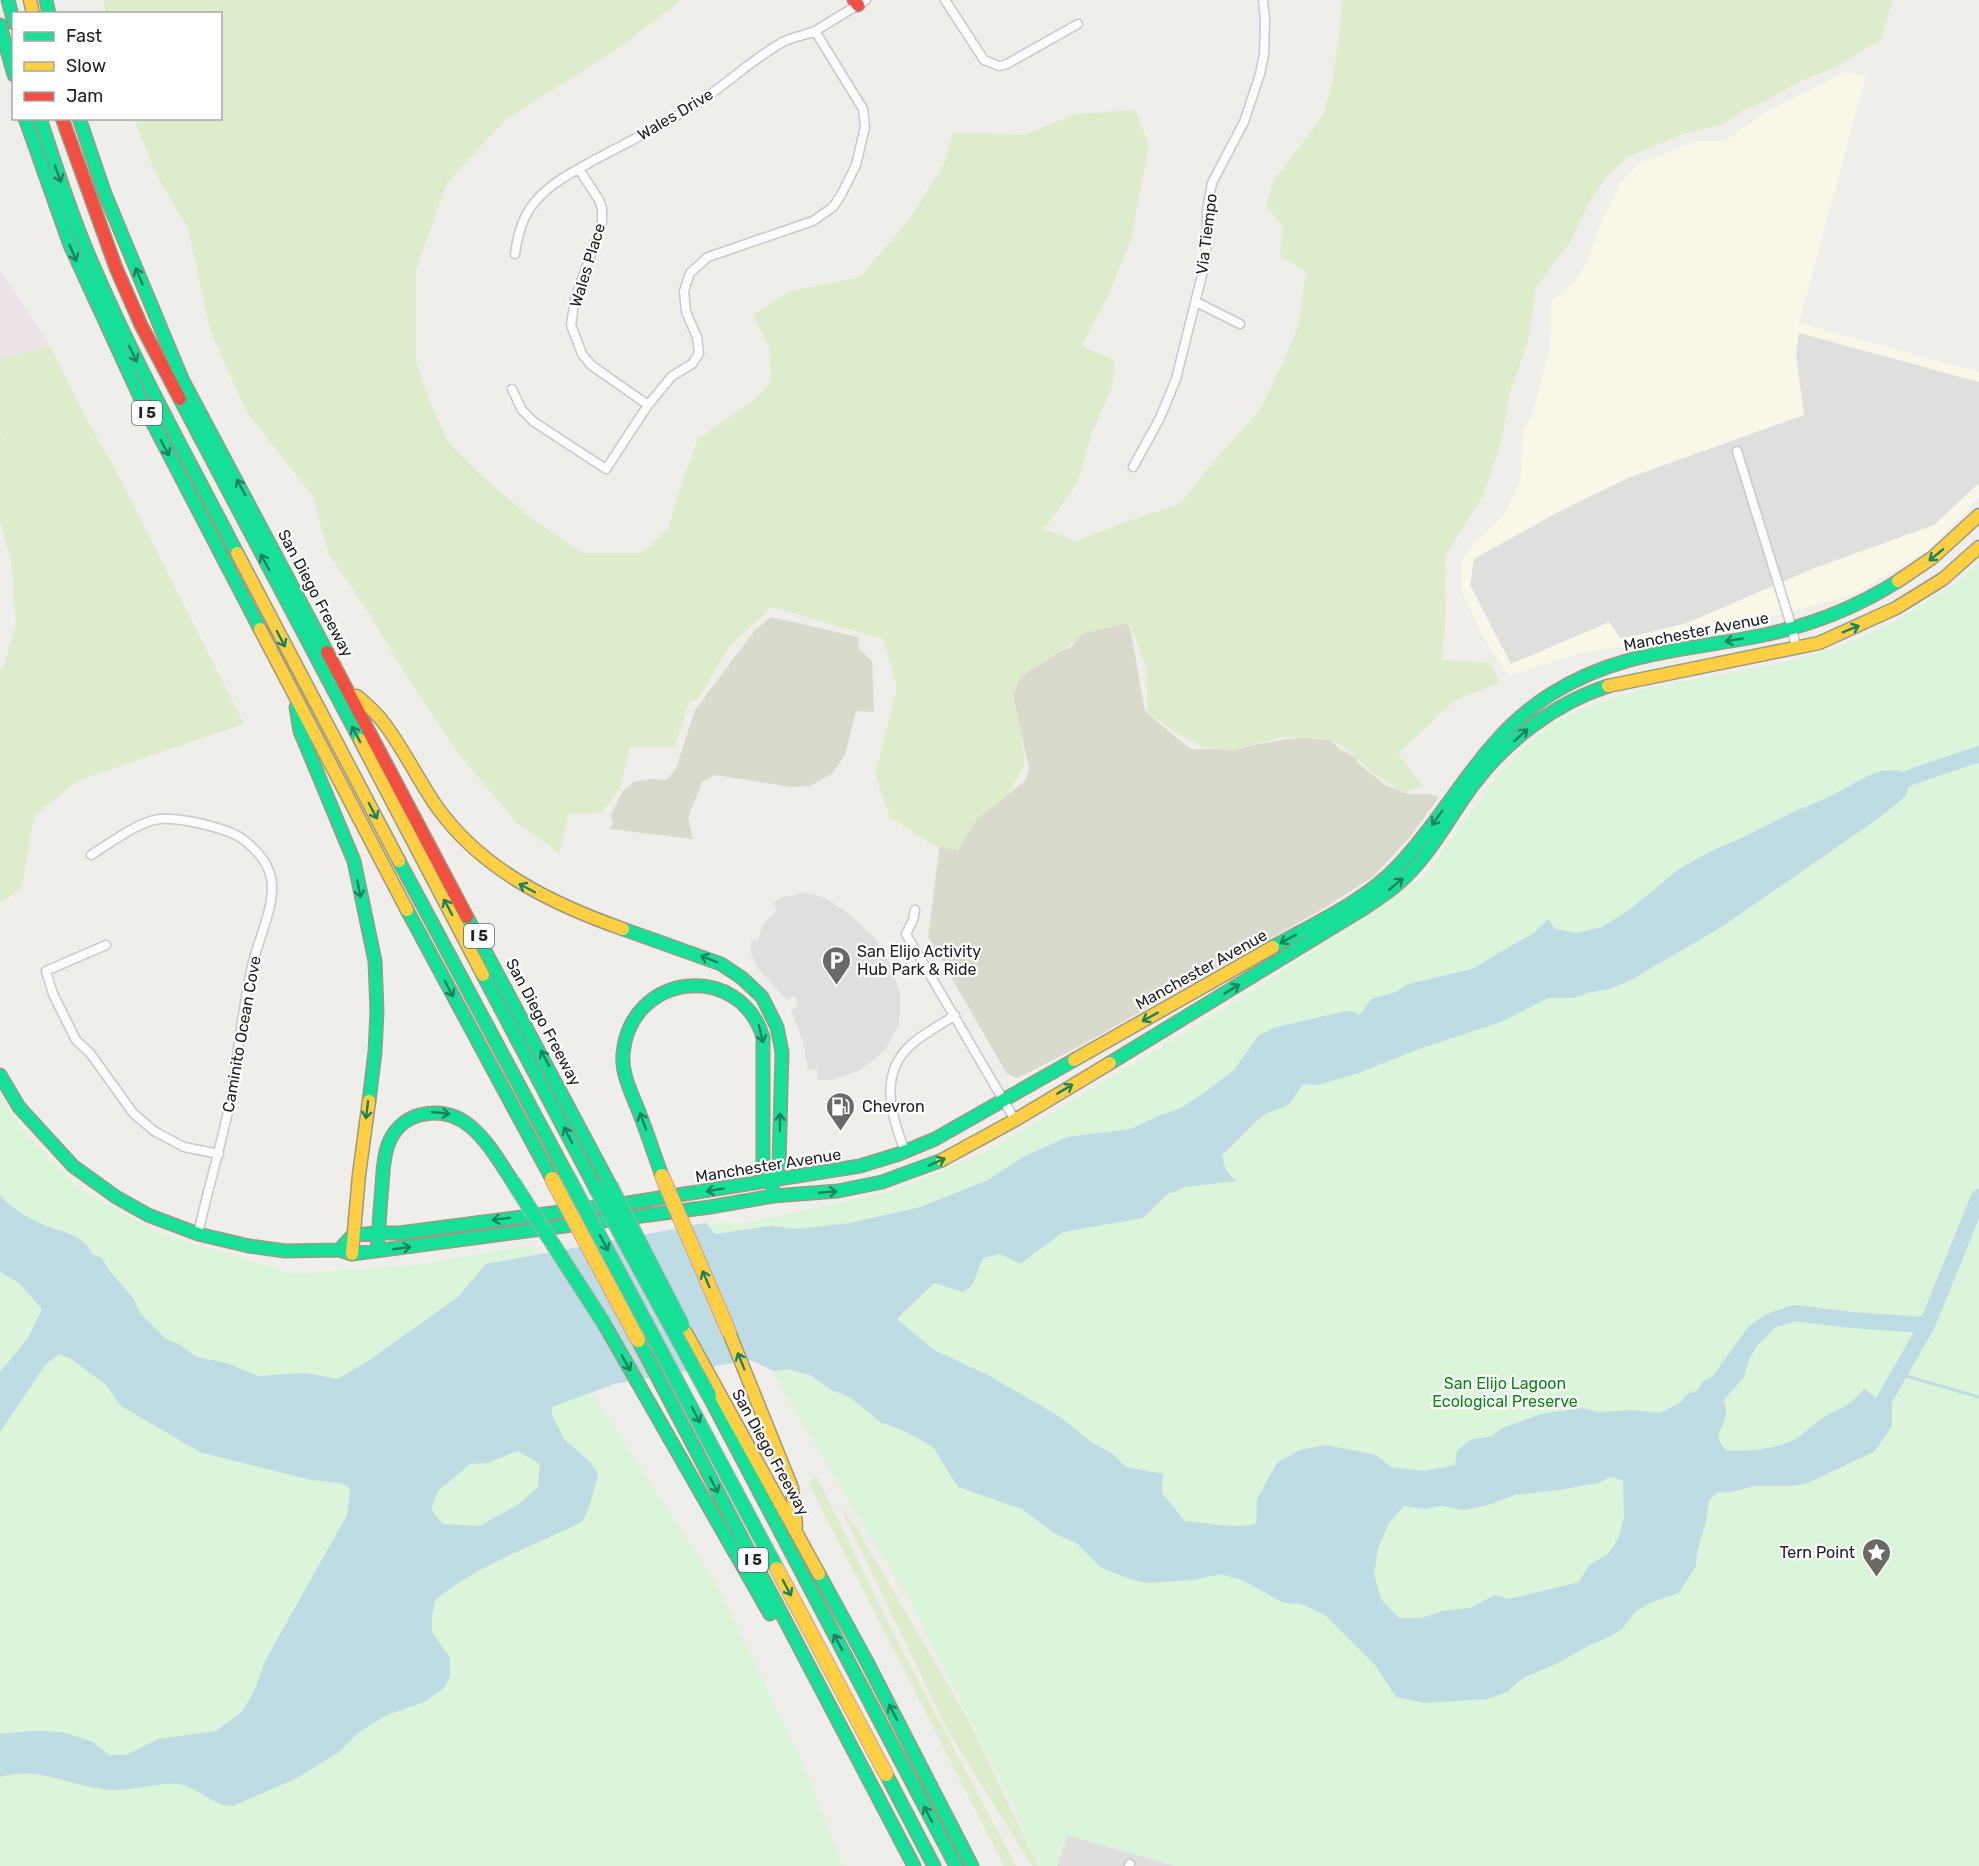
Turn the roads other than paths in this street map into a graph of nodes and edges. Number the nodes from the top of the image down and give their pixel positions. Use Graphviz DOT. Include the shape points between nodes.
graph roads {
  1 [pos="8,0"];
  2 [pos="945,0"];
  3 [pos="1263,0"];
  4 [pos="859,2"];
  5 [pos="12,15"];
  6 [pos="1078,24"];
  7 [pos="0,25"];
  8 [pos="815,31"];
  9 [pos="12,68"];
  10 [pos="27,120"];
  11 [pos="41,120"];
  12 [pos="63,120"];
  13 [pos="81,120"];
  14 [pos="579,169"];
  15 [pos="515,254"];
  16 [pos="1196,302"];
  17 [pos="1240,324"];
  18 [pos="512,389"];
  19 [pos="648,405"];
  20 [pos="1737,451"];
  21 [pos="1133,467"];
  22 [pos="1979,516"];
  23 [pos="1979,547"];
  24 [pos="1792,628"];
  25 [pos="1796,648"];
  26 [pos="347,687"];
  27 [pos="295,695"];
  28 [pos="90,855"];
  29 [pos="915,910"];
  30 [pos="105,945"];
  31 [pos="955,1015"];
  32 [pos="0,1075"];
  33 [pos="1004,1100"];
  34 [pos="1015,1120"];
  35 [pos="905,1151"];
  36 [pos="219,1154"];
  37 [pos="772,1179"];
  38 [pos="773,1196"];
  39 [pos="378,1233"];
  40 [pos="198,1234"];
  41 [pos="353,1235"];
  42 [pos="377,1251"];
  43 [pos="346,1252"];
  44 [pos="714,1395"];
  45 [pos="796,1532"];
  46 [pos="867,1780"];
  47 [pos="914,1866"];
  48 [pos="934,1866"];
  49 [pos="956,1866"];
  50 [pos="972,1866"];
  1 -- 5 [label="main road"];
  2 -- 6 [label="street" via="984,60 999,66"];
  3 -- 16 [label="street, Via Tiempo" via="1264,54 1260,74 1233,147 1212,183 1206,260"];
  4 -- 8 [label="street, Wales Drive"];
  7 -- 9 [label="main road"];
  8 -- 14 [label="street, Wales Drive" via="780,43 690,108"];
  8 -- 19 [label="street" via="863,109 865,127 856,165 833,207 813,220 708,257 690,273 684,291 686,312 699,353 692,364 672,376"];
  10 -- 27 [label="main road, I 5, one-way" via="70,246 100,314"];
  11 -- 48 [label="main road, one-way, bridge" via="94,271 145,380"];
  44 -- 12 [label="main road, one-way, bridge" via="595,1187 141,325 116,268"];
  26 -- 13 [label="main road, San Diego Freeway / I 5, one-way" via="182,379 105,194"];
  14 -- 15 [label="street, Wales Drive" via="549,188 530,208 518,232"];
  14 -- 19 [label="street, Wales Place" via="599,200 602,223 575,299 571,326 591,365"];
  16 -- 17 [label="street"];
  16 -- 21 [label="street, Via Tiempo" via="1176,379"];
  18 -- 19 [label="street" via="516,401 534,422 606,469"];
  20 -- 24 [label="street"];
  22 -- 24 [label="main road, Manchester Avenue, one-way" via="1917,571 1860,603"];
  25 -- 23 [label="main road, Manchester Avenue, one-way" via="1819,643 1896,608 1943,579"];
  24 -- 25 [label="street"];
  24 -- 33 [label="main road, Manchester Avenue, one-way" via="1634,658 1550,694 1518,717 1484,751 1400,864 1371,891"];
  34 -- 25 [label="main road, Manchester Avenue, one-way" via="1356,913 1400,882 1432,846 1474,784 1534,724 1605,687"];
  37 -- 26 [label="main road, one-way" via="779,1165 782,1052 777,1028 762,997 721,964 562,907 483,859 436,807 382,720"];
  44 -- 26 [label="main road, San Diego Freeway / I 5, one-way, bridge" via="610,1185"];
  27 -- 41 [label="main road, one-way" via="300,732 354,861 375,960 375,1052"];
  27 -- 46 [label="main road, I 5, one-way, bridge"];
  28 -- 36 [label="street, Caminito Ocean Cove" via="142,825 172,818 236,836 250,845 271,875 272,896 251,969"];
  29 -- 31 [label="street" via="906,934"];
  30 -- 36 [label="street" via="46,971 76,1040 90,1053 133,1113 154,1131 184,1147"];
  31 -- 33 [label="street"];
  31 -- 35 [label="street" via="911,1044 894,1069 889,1100"];
  32 -- 40 [label="main road, Manchester Avenue" via="19,1107 74,1166 148,1215"];
  33 -- 34 [label="street"];
  33 -- 35 [label="main road, Manchester Avenue" via="945,1135"];
  38 -- 34 [label="main road, Manchester Avenue, one-way" via="838,1191 882,1182 926,1167"];
  35 -- 37 [label="main road, Manchester Avenue" via="860,1166"];
  36 -- 40 [label="street, Caminito Ocean Cove"];
  37 -- 38 [label="main road"];
  37 -- 39 [label="main road, Manchester Avenue, one-way" via="654,1199"];
  45 -- 37 [label="main road, one-way, bridge" via="792,1488 662,1176 626,1076 626,1037 644,1004 679,985 698,984 717,987 740,1000 756,1018 764,1037 763,1166"];
  42 -- 38 [label="main road, Manchester Avenue, one-way"];
  39 -- 41 [label="main road, Manchester Avenue"];
  39 -- 42 [label="main road"];
  39 -- 46 [label="main road, one-way, bridge" via="387,1144 406,1120 424,1112 448,1113 481,1136 603,1322"];
  40 -- 43 [label="main road, Manchester Avenue" via="285,1251"];
  41 -- 43 [label="main road"];
  42 -- 43 [label="main road, Manchester Avenue"];
  44 -- 45 [label="main road, San Diego Freeway / I 5"];
  49 -- 44 [label="main road, one-way"];
  50 -- 45 [label="main road, San Diego Freeway / I 5, one-way"];
  46 -- 47 [label="main road, I 5"];
}
